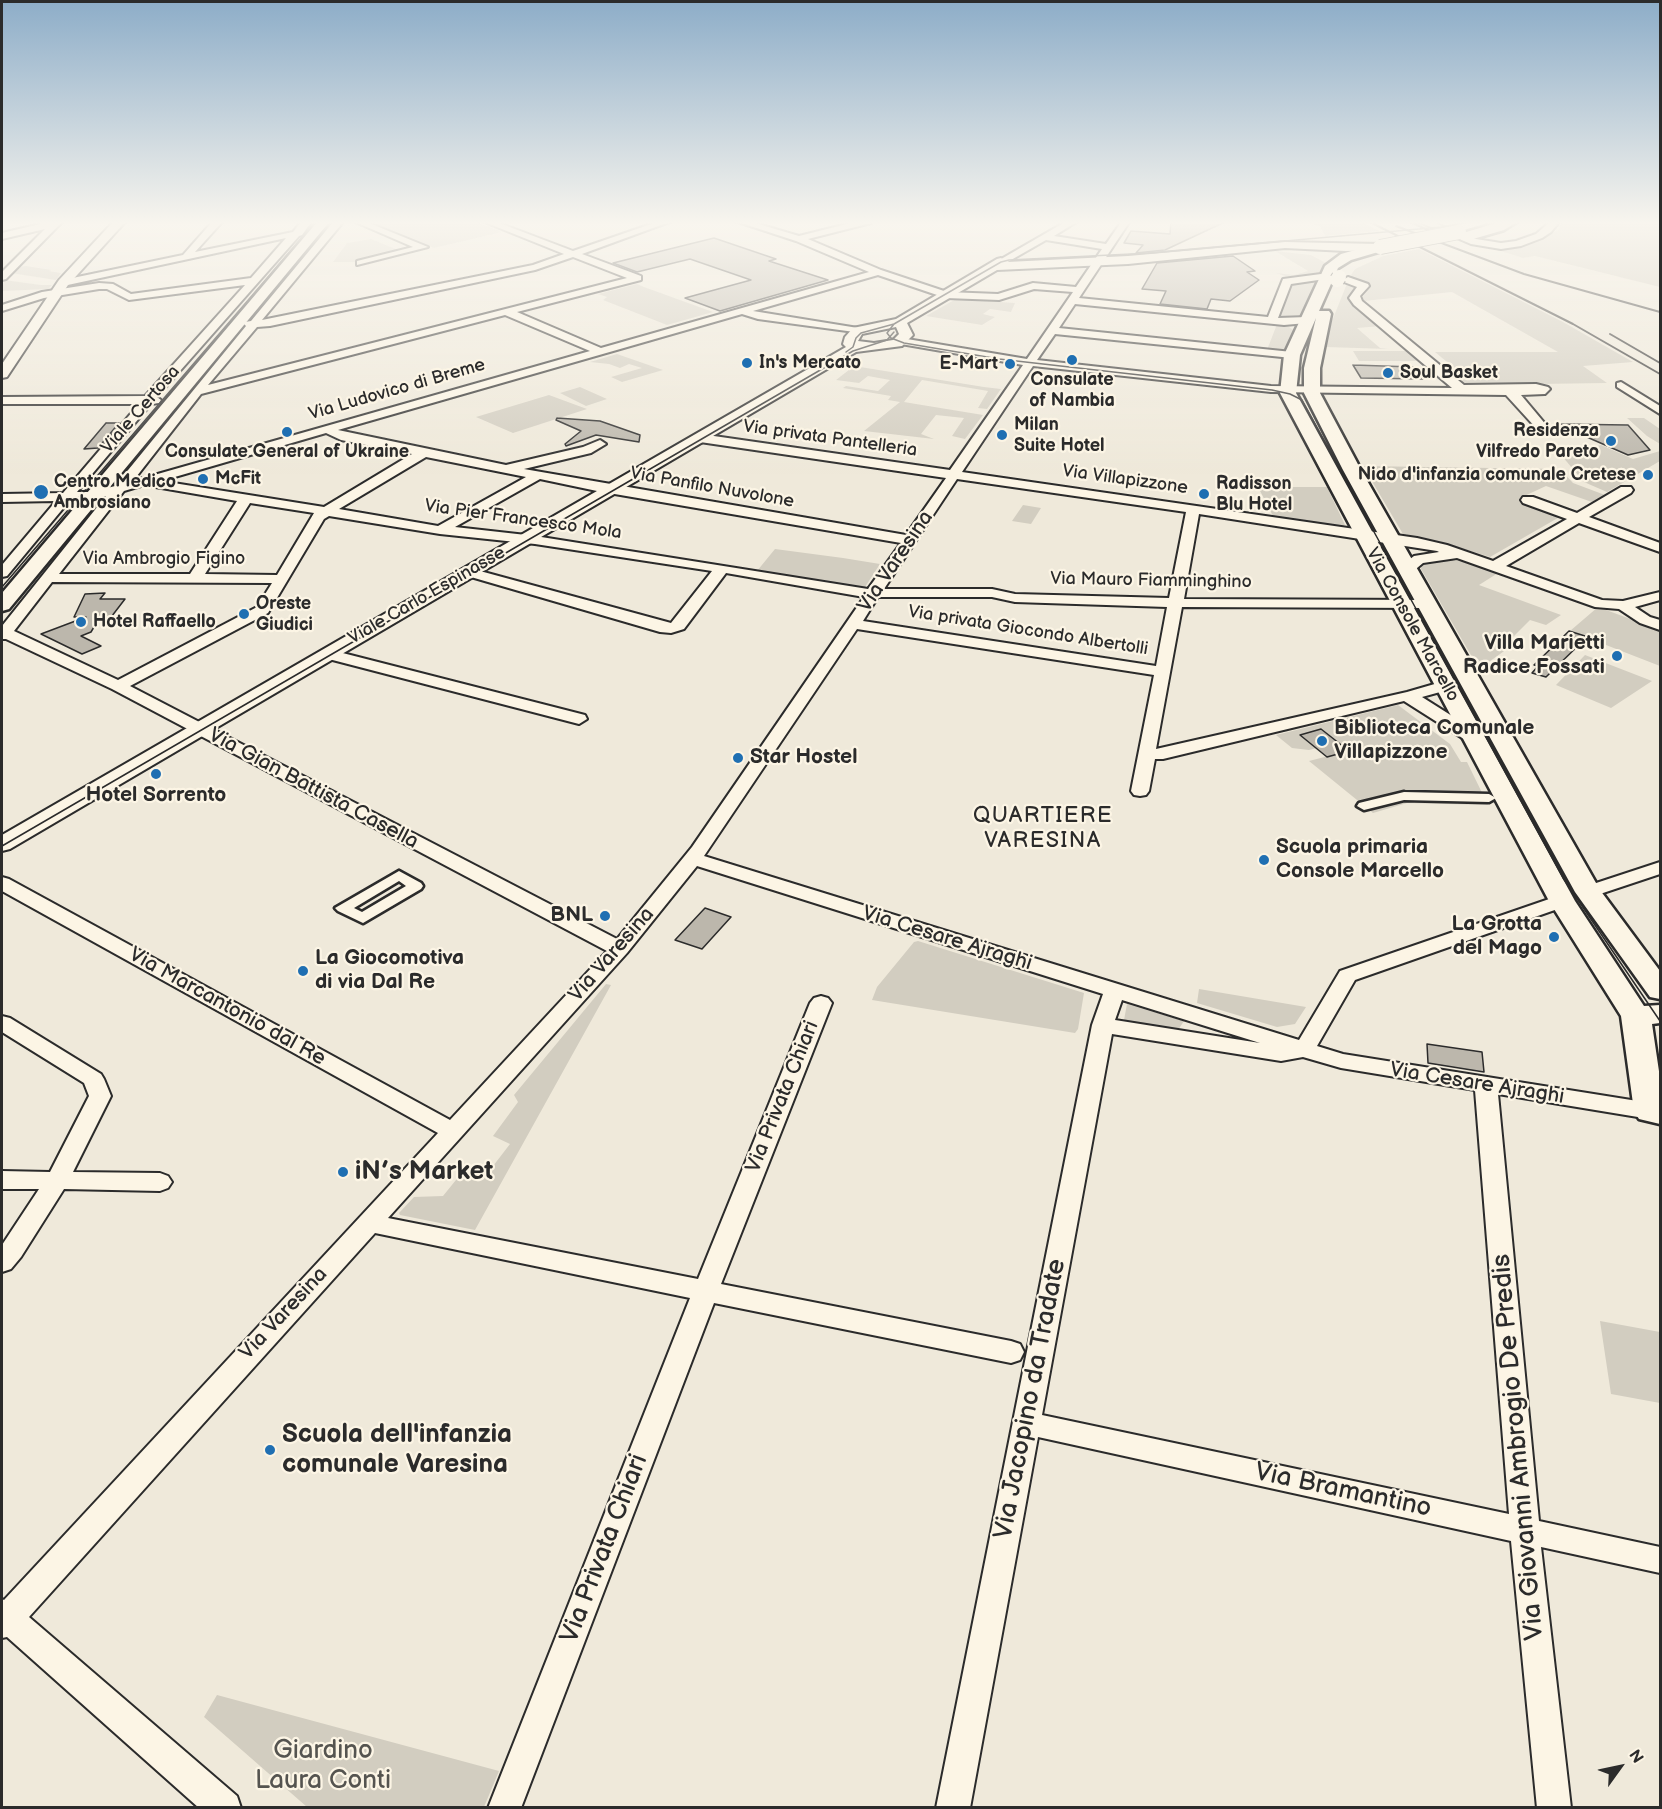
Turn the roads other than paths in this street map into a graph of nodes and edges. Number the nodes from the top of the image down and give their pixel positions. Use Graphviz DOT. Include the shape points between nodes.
graph roads {
  1 [pos="48,305"];
  2 [pos="232,305"];
  3 [pos="251,305"];
  4 [pos="268,305"];
  5 [pos="347,305"];
  6 [pos="537,305"];
  7 [pos="761,305"];
  8 [pos="928,305"];
  9 [pos="1070,305"];
  10 [pos="1117,305"];
  11 [pos="1278,305"];
  12 [pos="1316,305"];
  13 [pos="1325,305"];
  14 [pos="1361,305"];
  15 [pos="742,311"];
  16 [pos="509,313"];
  17 [pos="1272,321"];
  18 [pos="900,322"];
  19 [pos="237,324"];
  20 [pos="254,324"];
  21 [pos="1306,324"];
  22 [pos="874,327"];
  23 [pos="852,331"];
  24 [pos="1053,331"];
  25 [pos="903,339"];
  26 [pos="856,347"];
  27 [pos="600,351"];
  28 [pos="1292,355"];
  29 [pos="1031,363"];
  30 [pos="2,371"];
  31 [pos="213,376"];
  32 [pos="246,379"];
  33 [pos="1621,385"];
  34 [pos="1282,390"];
  35 [pos="1311,390"];
  36 [pos="1462,390"];
  37 [pos="194,395"];
  38 [pos="174,398"];
  39 [pos="2,400"];
  40 [pos="148,400"];
  41 [pos="1660,411"];
  42 [pos="1540,426"];
  43 [pos="327,429"];
  44 [pos="700,438"];
  45 [pos="600,444"];
  46 [pos="423,453"];
  47 [pos="508,469"];
  48 [pos="538,475"];
  49 [pos="955,475"];
  50 [pos="164,482"];
  51 [pos="133,483"];
  52 [pos="611,489"];
  53 [pos="1626,490"];
  54 [pos="93,496"];
  55 [pos="2,498"];
  56 [pos="66,498"];
  57 [pos="246,498"];
  58 [pos="1528,500"];
  59 [pos="1193,509"];
  60 [pos="326,511"];
  61 [pos="1579,518"];
  62 [pos="440,530"];
  63 [pos="1362,533"];
  64 [pos="1392,538"];
  65 [pos="525,539"];
  66 [pos="911,540"];
  67 [pos="1660,548"];
  68 [pos="1494,567"];
  69 [pos="722,568"];
  70 [pos="469,572"];
  71 [pos="1409,572"];
  72 [pos="2,573"];
  73 [pos="195,578"];
  74 [pos="47,579"];
  75 [pos="280,579"];
  76 [pos="875,592"];
  77 [pos="1660,596"];
  78 [pos="1175,603"];
  79 [pos="1400,604"];
  80 [pos="1427,604"];
  81 [pos="2,605"];
  82 [pos="1623,605"];
  83 [pos="853,624"];
  84 [pos="1660,625"];
  85 [pos="3,632"];
  86 [pos="327,654"];
  87 [pos="1162,672"];
  88 [pos="118,686"];
  89 [pos="1445,686"];
  90 [pos="1413,698"];
  91 [pos="579,719"];
  92 [pos="198,728"];
  93 [pos="1473,737"];
  94 [pos="1147,754"];
  95 [pos="1140,791"];
  96 [pos="1489,798"];
  97 [pos="1365,806"];
  98 [pos="2,844"];
  99 [pos="693,859"];
  100 [pos="1660,868"];
  101 [pos="2,883"];
  102 [pos="1575,897"];
  103 [pos="620,949"];
  104 [pos="1660,990"];
  105 [pos="1114,991"];
  106 [pos="821,1003"];
  107 [pos="1648,1015"];
  108 [pos="1200,1017"];
  109 [pos="2,1023"];
  110 [pos="1102,1025"];
  111 [pos="1184,1039"];
  112 [pos="1305,1049"];
  113 [pos="1486,1086"];
  114 [pos="1655,1112"];
  115 [pos="452,1131"];
  116 [pos="2,1180"];
  117 [pos="57,1181"];
  118 [pos="160,1182"];
  119 [pos="376,1223"];
  120 [pos="2,1262"];
  121 [pos="705,1290"];
  122 [pos="1011,1352"];
  123 [pos="1026,1423"];
  124 [pos="1525,1531"];
  125 [pos="1660,1560"];
  126 [pos="3,1618"];
  127 [pos="225,1808"];
  128 [pos="504,1808"];
  129 [pos="952,1808"];
  130 [pos="1554,1808"];
  1 -- 30 [label="street"];
  2 -- 40 [label="street, Viale Certosa"];
  3 -- 19 [label="main road, Viale Certosa"];
  4 -- 20 [label="street, Viale Certosa"];
  5 -- 20 [label="street"];
  6 -- 16 [label="street"];
  7 -- 15 [label="street, Via Ludovico di Breme"];
  8 -- 18 [label="street"];
  9 -- 24 [label="street, Via Varesina"];
  10 -- 17 [label="street"];
  11 -- 17 [label="street"];
  12 -- 21 [label="main road"];
  13 -- 35 [label="main road"];
  14 -- 36 [label="street"];
  15 -- 23 [label="street"];
  15 -- 27 [label="street, Via Ludovico di Breme"];
  16 -- 27 [label="street"];
  16 -- 32 [label="street"];
  17 -- 21 [label="street"];
  18 -- 22 [label="street"];
  18 -- 25 [label="street" via="906,332"];
  19 -- 20 [label="street"];
  19 -- 38 [label="main road, Viale Certosa"];
  20 -- 31 [label="street, Viale Certosa"];
  21 -- 28 [label="main road"];
  22 -- 23 [label="street"];
  22 -- 25 [label="street" via="894,329 903,334"];
  23 -- 26 [label="street"];
  24 -- 28 [label="street"];
  24 -- 29 [label="street, Via Varesina"];
  25 -- 26 [label="street" via="886,346"];
  25 -- 29 [label="street"];
  26 -- 44 [label="street, Viale Carlo Espinasse"];
  27 -- 43 [label="street, Via Ludovico di Breme"];
  28 -- 34 [label="main road"];
  29 -- 34 [label="street"];
  29 -- 49 [label="street, Via Varesina"];
  31 -- 32 [label="street"];
  31 -- 37 [label="street, Viale Certosa"];
  32 -- 37 [label="street"];
  33 -- 41 [label="street"];
  34 -- 35 [label="street"];
  34 -- 63 [label="main road, Via Console Marcello"];
  35 -- 36 [label="street"];
  35 -- 64 [label="main road, Via Console Marcello"];
  36 -- 42 [label="street" via="1505,389"];
  37 -- 38 [label="street"];
  37 -- 51 [label="street, Viale Certosa"];
  38 -- 40 [label="street"];
  38 -- 54 [label="main road, Viale Certosa"];
  39 -- 40 [label="street"];
  40 -- 56 [label="street, Viale Certosa"];
  43 -- 46 [label="street, Via Panfilo Nuvolone" via="341,436"];
  43 -- 50 [label="street, Via Ludovico di Breme"];
  44 -- 49 [label="street, Via privata Pantelleria"];
  44 -- 52 [label="street, Viale Carlo Espinasse"];
  45 -- 47 [label="street, Via Panfilo Nuvolone"];
  46 -- 47 [label="street, Via Panfilo Nuvolone"];
  46 -- 60 [label="street"];
  47 -- 48 [label="street, Via Panfilo Nuvolone"];
  48 -- 52 [label="street, Via Panfilo Nuvolone"];
  48 -- 62 [label="street"];
  49 -- 59 [label="street, Via Villapizzone"];
  49 -- 66 [label="street, Via Varesina"];
  50 -- 51 [label="street, Via Pier Francesco Mola"];
  50 -- 57 [label="street, Via Pier Francesco Mola"];
  51 -- 54 [label="street, Viale Certosa"];
  51 -- 74 [label="street, Viale Certosa"];
  52 -- 65 [label="street, Viale Carlo Espinasse"];
  52 -- 66 [label="street, Via Panfilo Nuvolone"];
  53 -- 61 [label="street"];
  54 -- 56 [label="street"];
  54 -- 81 [label="main road, Viale Certosa"];
  55 -- 56 [label="street"];
  56 -- 72 [label="street, Viale Certosa"];
  57 -- 60 [label="street, Via Pier Francesco Mola"];
  57 -- 73 [label="street"];
  58 -- 61 [label="street"];
  59 -- 63 [label="street, Via Villapizzone"];
  59 -- 78 [label="street"];
  60 -- 62 [label="street, Via Pier Francesco Mola"];
  60 -- 75 [label="street"];
  61 -- 67 [label="street"];
  61 -- 68 [label="street"];
  62 -- 65 [label="street, Via Pier Francesco Mola"];
  63 -- 64 [label="street, Via Villapizzone"];
  63 -- 79 [label="main road, Via Console Marcello"];
  64 -- 68 [label="street" via="1429,544"];
  64 -- 71 [label="main road, Via Console Marcello"];
  65 -- 69 [label="street, Via Pier Francesco Mola"];
  65 -- 70 [label="street, Viale Carlo Espinasse"];
  66 -- 76 [label="street, Via Varesina"];
  68 -- 71 [label="street" via="1437,556 1419,559"];
  68 -- 82 [label="street" via="1591,602"];
  69 -- 70 [label="street" via="679,626 671,628"];
  69 -- 76 [label="street, Via Pier Francesco Mola"];
  70 -- 86 [label="street, Viale Carlo Espinasse"];
  71 -- 80 [label="main road, Via Console Marcello"];
  73 -- 74 [label="street, Via Ambrogio Figino"];
  73 -- 75 [label="street, Via Ambrogio Figino"];
  74 -- 85 [label="street, Viale Certosa"];
  75 -- 88 [label="street" via="263,610"];
  76 -- 78 [label="street, Via Mauro Fiamminghino"];
  76 -- 83 [label="street, Via Varesina"];
  77 -- 82 [label="street"];
  78 -- 79 [label="street, Via Mauro Fiamminghino"];
  78 -- 87 [label="street"];
  79 -- 80 [label="street, Via Mauro Fiamminghino"];
  79 -- 89 [label="main road, Via Console Marcello"];
  80 -- 102 [label="main road, Via Console Marcello"];
  82 -- 84 [label="street"];
  83 -- 87 [label="street, Via privata Giocondo Albertolli"];
  83 -- 99 [label="street, Via Varesina"];
  85 -- 88 [label="street, Via Gian Battista Casella"];
  86 -- 91 [label="street"];
  86 -- 92 [label="street, Viale Carlo Espinasse"];
  87 -- 94 [label="street"];
  88 -- 92 [label="street, Via Gian Battista Casella"];
  89 -- 90 [label="street" via="1414,694"];
  89 -- 93 [label="main road, Via Console Marcello"];
  90 -- 93 [label="street"];
  90 -- 94 [label="street" via="1401,697 1163,754"];
  92 -- 98 [label="street, Viale Carlo Espinasse"];
  92 -- 103 [label="street, Via Gian Battista Casella"];
  93 -- 102 [label="main road, Via Console Marcello"];
  94 -- 95 [label="street"];
  96 -- 97 [label="street" via="1404,796"];
  99 -- 103 [label="street, Via Varesina"];
  99 -- 105 [label="street, Via Cesare Ajraghi"];
  100 -- 102 [label="street"];
  101 -- 115 [label="street, Via Marcantonio dal Re"];
  102 -- 104 [label="main road, Via Console Marcello"];
  102 -- 107 [label="main road, Via Console Marcello"];
  102 -- 112 [label="street" via="1347,976"];
  103 -- 115 [label="street, Via Varesina"];
  105 -- 108 [label="street, Via Cesare Ajraghi"];
  105 -- 110 [label="street, Via Jacopino da Tradate"];
  106 -- 121 [label="street, Via Privata Chiari"];
  107 -- 114 [label="main road"];
  108 -- 111 [label="street"];
  108 -- 112 [label="street, Via Cesare Ajraghi"];
  109 -- 117 [label="street" via="93,1079 99,1096"];
  110 -- 111 [label="street, Via Cesare Ajraghi"];
  110 -- 123 [label="street, Via Jacopino da Tradate"];
  111 -- 112 [label="street, Via Cesare Ajraghi" via="1281,1054"];
  112 -- 113 [label="street, Via Cesare Ajraghi" via="1341,1061"];
  113 -- 114 [label="street, Via Cesare Ajraghi"];
  113 -- 124 [label="street, Via Giovanni Ambrogio De Predis"];
  115 -- 119 [label="street, Via Varesina"];
  116 -- 117 [label="street"];
  117 -- 118 [label="street"];
  117 -- 120 [label="street"];
  119 -- 121 [label="street"];
  119 -- 126 [label="street, Via Varesina"];
  121 -- 122 [label="street"];
  121 -- 128 [label="street, Via Privata Chiari"];
  123 -- 124 [label="street, Via Bramantino"];
  123 -- 129 [label="street, Via Jacopino da Tradate"];
  124 -- 125 [label="street, Via Bramantino"];
  124 -- 130 [label="street, Via Giovanni Ambrogio De Predis"];
  126 -- 127 [label="street"];
}
